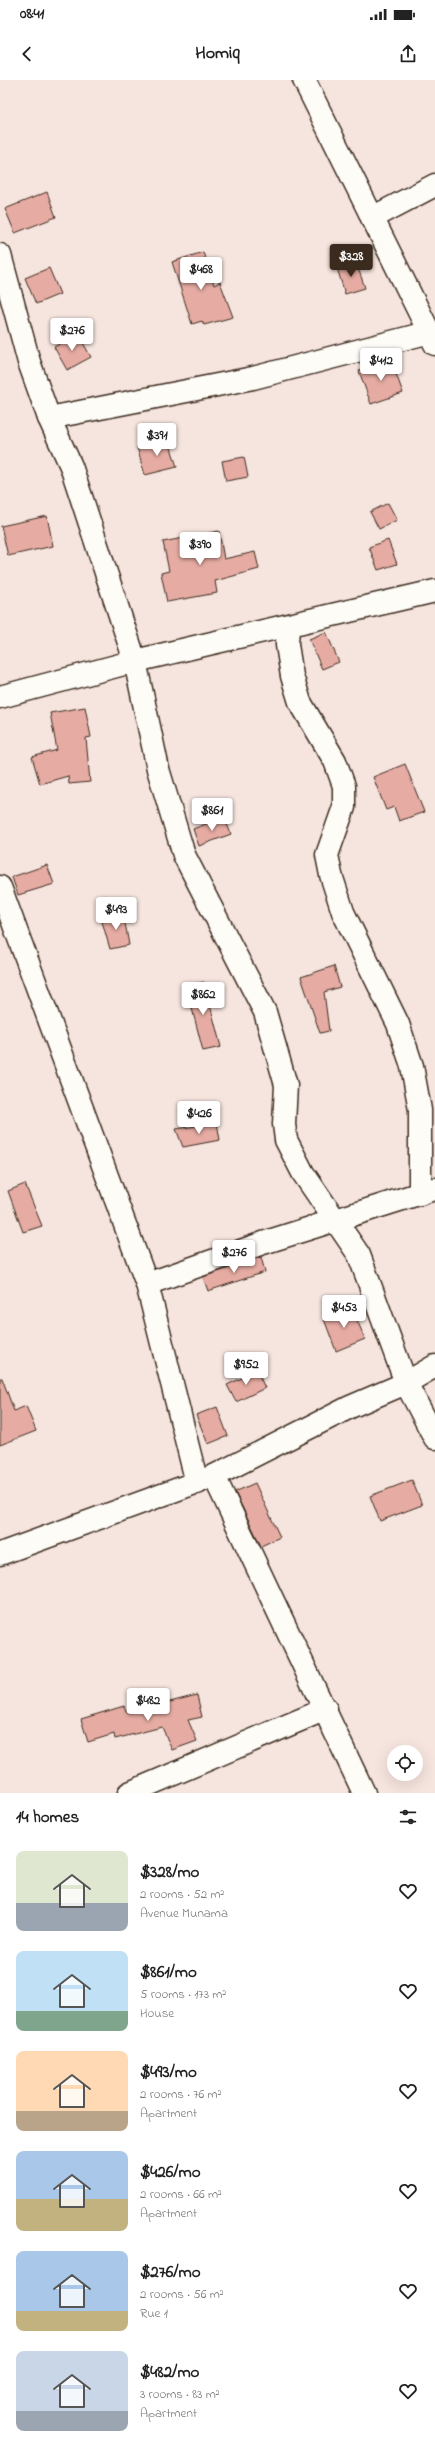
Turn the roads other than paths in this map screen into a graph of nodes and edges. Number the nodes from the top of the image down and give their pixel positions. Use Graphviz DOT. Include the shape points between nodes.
graph roads {
  1 [pos="304,80"];
  2 [pos="435,185"];
  3 [pos="372,218"];
  4 [pos="0,256"];
  5 [pos="433,338"];
  6 [pos="49,418"];
  7 [pos="435,591"];
  8 [pos="288,626"];
  9 [pos="135,661"];
  10 [pos="0,697"];
  11 [pos="0,887"];
  12 [pos="428,1191"];
  13 [pos="337,1221"];
  14 [pos="147,1284"];
  15 [pos="435,1366"];
  16 [pos="406,1383"];
  17 [pos="435,1438"];
  18 [pos="206,1479"];
  19 [pos="0,1554"];
  20 [pos="326,1709"];
  21 [pos="129,1793"];
  22 [pos="364,1793"];
  1 -- 3 [label="street"];
  2 -- 3 [label="street"];
  3 -- 5 [label="street"];
  4 -- 6 [label="street" via="29,362"];
  5 -- 6 [label="street" via="253,378"];
  6 -- 9 [label="street" via="71,466"];
  7 -- 8 [label="street"];
  8 -- 9 [label="street"];
  8 -- 12 [label="street" via="287,645 300,702 335,761 344,786 344,808 327,855 331,875 343,912 398,1024 412,1066 420,1110"];
  9 -- 10 [label="street"];
  9 -- 13 [label="street" via="158,769 184,855 265,1012 286,1085 286,1140 303,1173"];
  11 -- 14 [label="street"];
  12 -- 13 [label="street"];
  13 -- 14 [label="street" via="263,1243"];
  13 -- 16 [label="street" via="359,1255"];
  14 -- 18 [label="street"];
  15 -- 16 [label="street"];
  16 -- 17 [label="street"];
  16 -- 18 [label="street" via="350,1407"];
  18 -- 19 [label="street"];
  18 -- 20 [label="street"];
  20 -- 21 [label="street"];
  20 -- 22 [label="street"];
}
